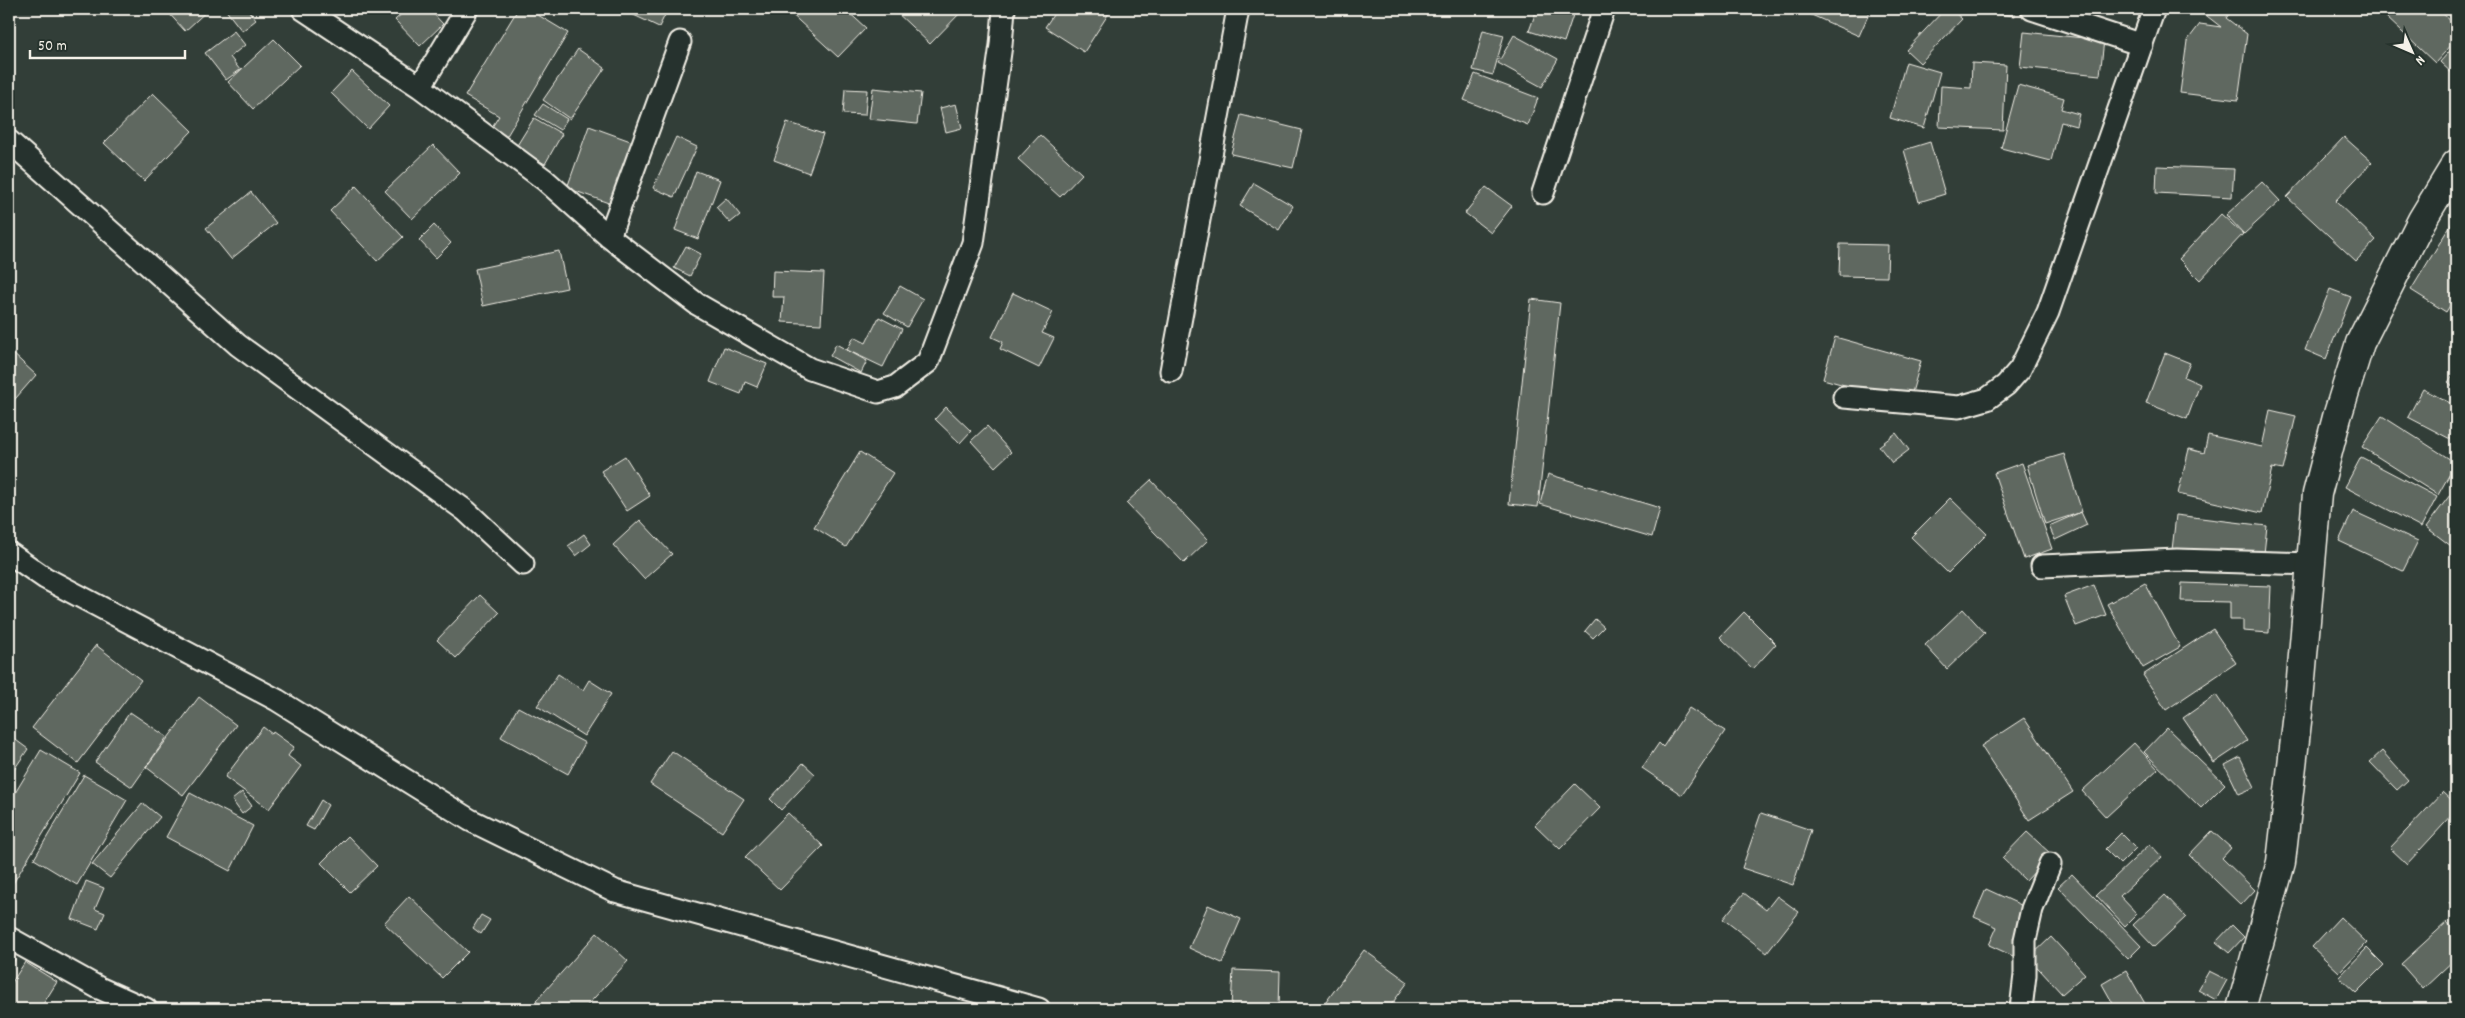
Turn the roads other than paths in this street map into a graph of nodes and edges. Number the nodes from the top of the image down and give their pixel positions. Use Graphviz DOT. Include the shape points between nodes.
graph roads {
  1 [pos="303,9"];
  2 [pos="467,9"];
  3 [pos="1004,9"];
  4 [pos="1238,9"];
  5 [pos="1604,9"];
  6 [pos="2032,9"];
  7 [pos="2154,9"];
  8 [pos="680,42"];
  9 [pos="2142,45"];
  10 [pos="420,87"];
  11 [pos="9,141"];
  12 [pos="2456,164"];
  13 [pos="1543,193"];
  14 [pos="609,237"];
  15 [pos="1171,371"];
  16 [pos="1844,397"];
  17 [pos="9,553"];
  18 [pos="523,564"];
  19 [pos="2311,564"];
  20 [pos="2042,566"];
  21 [pos="2050,864"];
  22 [pos="9,938"];
  23 [pos="146,1009"];
  24 [pos="1040,1009"];
  25 [pos="2021,1009"];
  26 [pos="2241,1009"];
  1 -- 10 [label="street"];
  2 -- 10 [label="street"];
  3 -- 14 [label="street" via="972,243 928,362 895,387 878,392 810,369 697,304"];
  4 -- 15 [label="street"];
  5 -- 13 [label="street"];
  6 -- 9 [label="street"];
  7 -- 9 [label="street"];
  8 -- 14 [label="street"];
  9 -- 16 [label="street" via="2048,312 2016,374 1987,399 1959,407"];
  10 -- 14 [label="street" via="545,180"];
  11 -- 18 [label="street" via="238,345 466,511"];
  12 -- 19 [label="street" via="2422,220 2360,343 2317,494"];
  17 -- 24 [label="street" via="45,578 277,700 470,820 615,891"];
  19 -- 20 [label="street" via="2177,560"];
  19 -- 26 [label="street" via="2281,862"];
  21 -- 25 [label="street" via="2032,909 2025,940"];
  22 -- 23 [label="street" via="99,988"];
}
